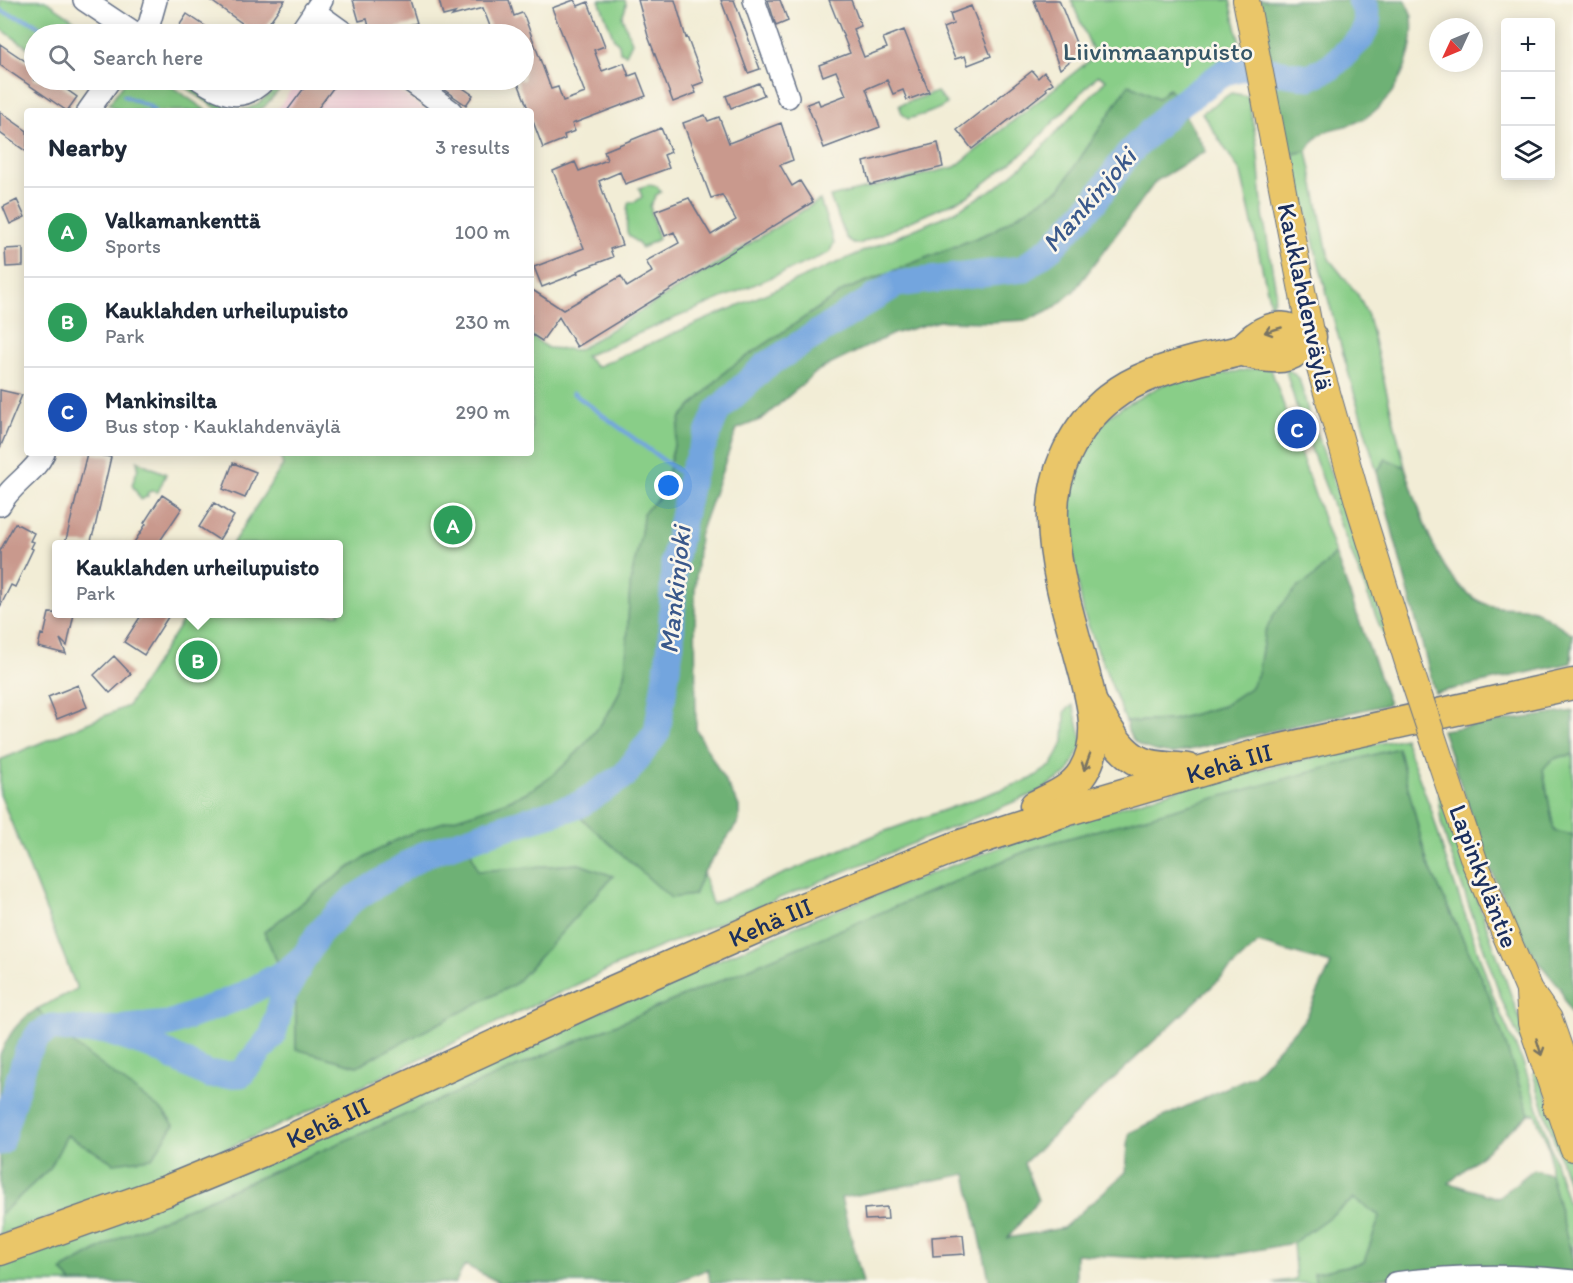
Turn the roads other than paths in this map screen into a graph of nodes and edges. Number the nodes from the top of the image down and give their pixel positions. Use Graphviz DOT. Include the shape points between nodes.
graph roads {
  1 [pos="84,0"];
  2 [pos="156,0"];
  3 [pos="754,0"];
  4 [pos="1246,0"];
  5 [pos="318,6"];
  6 [pos="120,24"];
  7 [pos="149,24"];
  8 [pos="306,24"];
  9 [pos="336,24"];
  10 [pos="103,90"];
  11 [pos="218,90"];
  12 [pos="254,90"];
  13 [pos="422,90"];
  14 [pos="788,97"];
  15 [pos="90,108"];
  16 [pos="447,108"];
  17 [pos="1311,337"];
  18 [pos="42,456"];
  19 [pos="0,505"];
  20 [pos="1573,684"];
  21 [pos="1093,705"];
  22 [pos="1441,762"];
  23 [pos="1199,771"];
  24 [pos="958,846"];
  25 [pos="1570,1095"];
  26 [pos="1573,1148"];
  27 [pos="0,1250"];
  28 [pos="1573,1281"];
  29 [pos="1395,1283"];
  1 -- 6 [label="street"];
  2 -- 7 [label="street"];
  3 -- 14 [label="street"];
  4 -- 17 [label="main road, Kauklahdenväylä"];
  5 -- 8 [label="street"];
  5 -- 9 [label="street"];
  10 -- 15 [label="street"];
  11 -- 12 [label="street" via="227,95"];
  13 -- 16 [label="street"];
  17 -- 21 [label="highway" via="1295,353 1264,357 1240,350 1179,365 1127,386 1096,411 1068,448 1054,492 1055,555"];
  17 -- 22 [label="main road, Kauklahdenväylä, bridge" via="1359,505"];
  18 -- 19 [label="street"];
  20 -- 23 [label="highway, Kehä III" via="1263,753"];
  21 -- 23 [label="highway" via="1128,754 1142,762"];
  21 -- 24 [label="highway, one-way" via="1094,733 1089,759 1083,773 1068,789"];
  22 -- 25 [label="main road, Lapinkyläntie" via="1475,863 1529,990 1531,1023"];
  23 -- 24 [label="highway, Kehä III"];
  24 -- 27 [label="highway, Kehä III" via="599,997 285,1142 166,1191"];
  25 -- 26 [label="main road, Lapinkyläntie"];
  28 -- 29 [label="street" via="1527,1276"];
}
